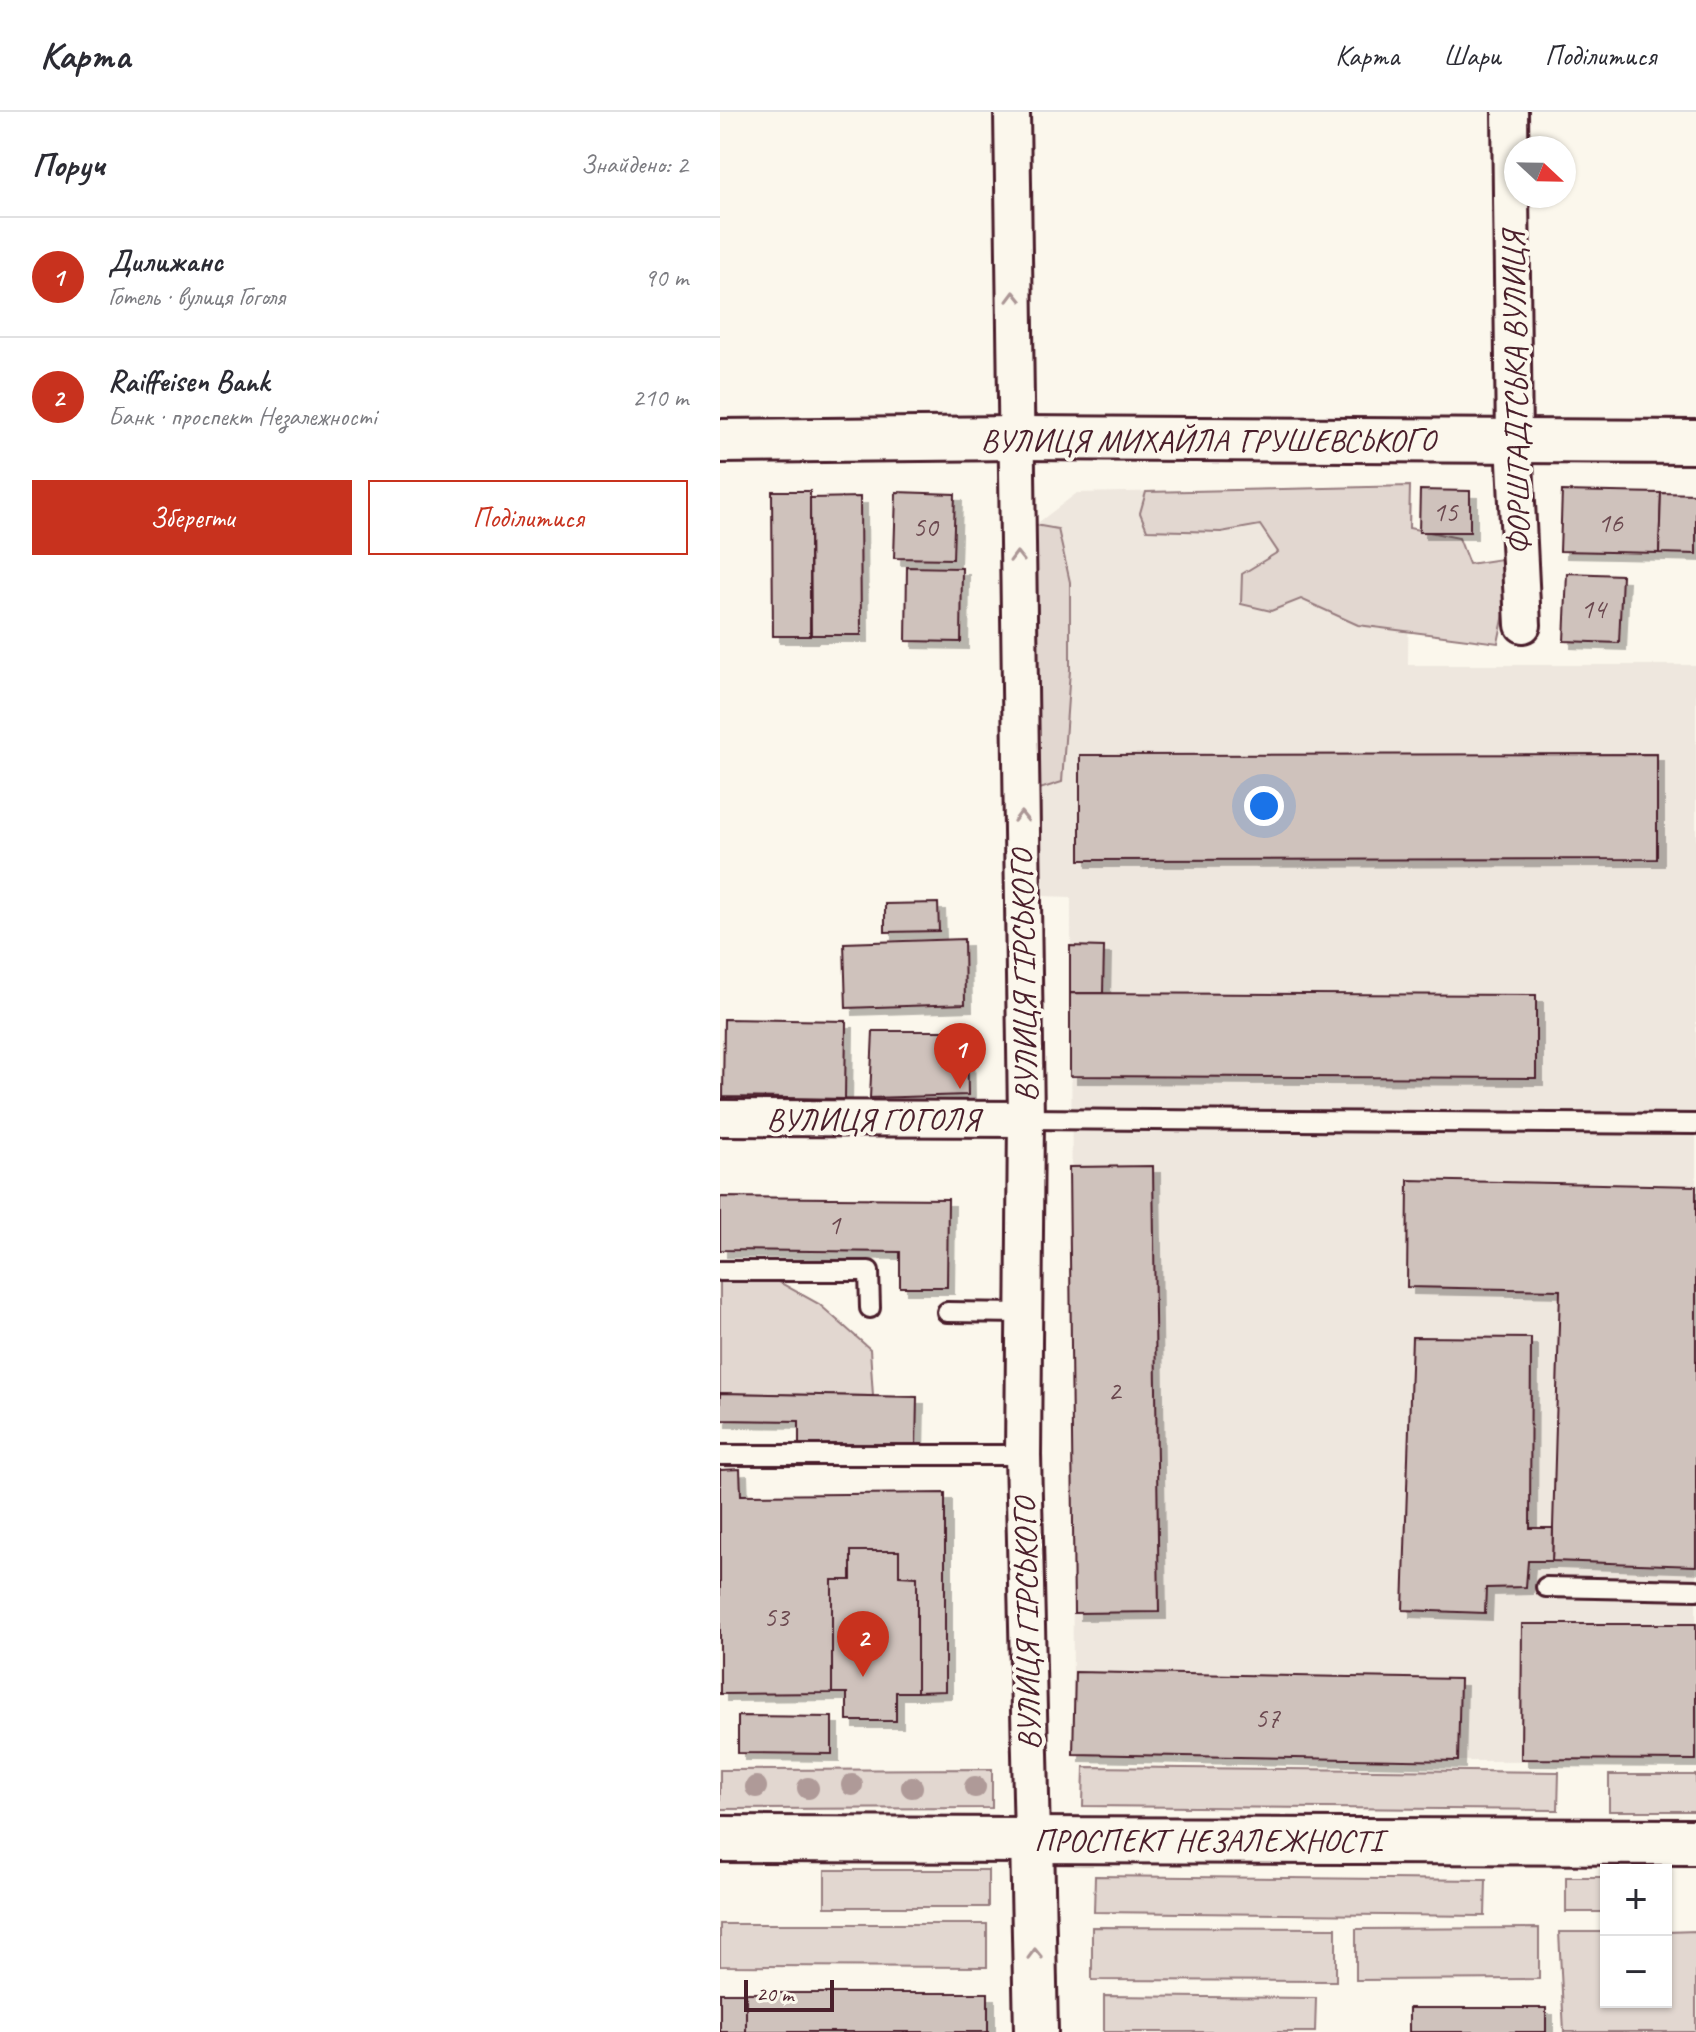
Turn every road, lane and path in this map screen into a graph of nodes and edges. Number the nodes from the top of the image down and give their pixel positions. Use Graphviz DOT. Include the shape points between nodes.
graph roads {
  1 [pos="1012,112"];
  2 [pos="1510,112"];
  3 [pos="1016,438"];
  4 [pos="720,441"];
  5 [pos="1514,441"];
  6 [pos="1696,442"];
  7 [pos="1523,625"];
  8 [pos="720,1118"];
  9 [pos="1026,1119"];
  10 [pos="1696,1124"];
  11 [pos="720,1271"];
  12 [pos="870,1308"];
  13 [pos="947,1312"];
  14 [pos="1024,1313"];
  15 [pos="720,1455"];
  16 [pos="1023,1455"];
  17 [pos="1546,1587"];
  18 [pos="1696,1590"];
  19 [pos="720,1839"];
  20 [pos="1032,1839"];
  21 [pos="1696,1842"];
  22 [pos="1036,2032"];
  3 -- 1 [label="street, ВУЛИЦЯ ГІРСЬКОГО, one-way"];
  2 -- 5 [label="street, ФОРШТАДТСЬКА ВУЛИЦЯ"];
  3 -- 4 [label="street, ВУЛИЦЯ МИХАЙЛА ГРУШЕВСЬКОГО"];
  3 -- 5 [label="street, ВУЛИЦЯ МИХАЙЛА ГРУШЕВСЬКОГО"];
  9 -- 3 [label="street, ВУЛИЦЯ ГІРСЬКОГО, one-way"];
  5 -- 6 [label="street, ВУЛИЦЯ МИХАЙЛА ГРУШЕВСЬКОГО"];
  5 -- 7 [label="street, ФОРШТАДТСЬКА ВУЛИЦЯ"];
  8 -- 9 [label="street, ВУЛИЦЯ ГОГОЛЯ"];
  9 -- 10 [label="lane"];
  9 -- 14 [label="street, ВУЛИЦЯ ГІРСЬКОГО"];
  11 -- 12 [label="lane" via="869,1271"];
  13 -- 14 [label="lane"];
  14 -- 16 [label="street, ВУЛИЦЯ ГІРСЬКОГО"];
  15 -- 16 [label="lane"];
  16 -- 20 [label="street, ВУЛИЦЯ ГІРСЬКОГО"];
  17 -- 18 [label="lane"];
  19 -- 20 [label="main road, ПРОСПЕКТ НЕЗАЛЕЖНОСТІ"];
  20 -- 21 [label="main road, ПРОСПЕКТ НЕЗАЛЕЖНОСТІ"];
  22 -- 20 [label="street, one-way"];
}
